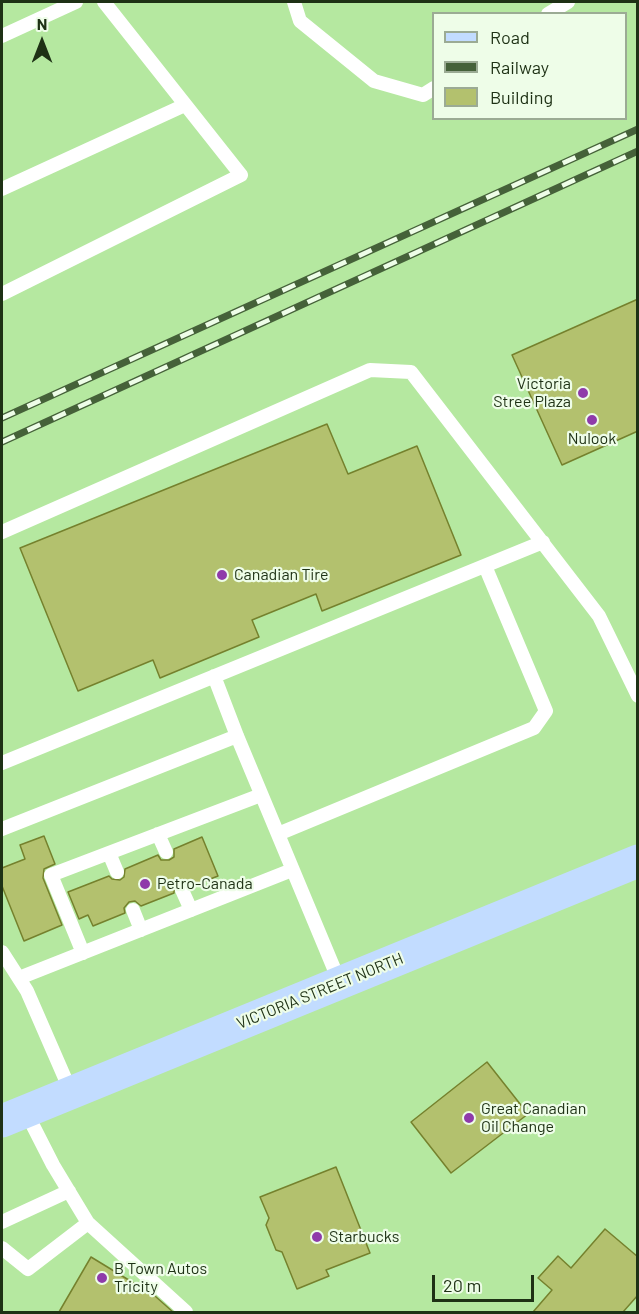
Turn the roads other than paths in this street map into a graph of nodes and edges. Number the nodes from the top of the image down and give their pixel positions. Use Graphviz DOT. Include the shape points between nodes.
graph roads {
  1 [pos="76,2"];
  2 [pos="104,2"];
  3 [pos="294,2"];
  4 [pos="568,2"];
  5 [pos="551,12"];
  6 [pos="2,34"];
  7 [pos="432,89"];
  8 [pos="185,105"];
  9 [pos="2,189"];
  10 [pos="2,294"];
  11 [pos="2,532"];
  12 [pos="543,542"];
  13 [pos="485,566"];
  14 [pos="214,676"];
  15 [pos="638,696"];
  16 [pos="237,736"];
  17 [pos="2,763"];
  18 [pos="261,795"];
  19 [pos="2,829"];
  20 [pos="158,834"];
  21 [pos="278,834"];
  22 [pos="166,852"];
  23 [pos="109,853"];
  24 [pos="638,861"];
  25 [pos="292,870"];
  26 [pos="117,872"];
  27 [pos="182,890"];
  28 [pos="133,910"];
  29 [pos="191,910"];
  30 [pos="141,930"];
  31 [pos="2,952"];
  32 [pos="82,953"];
  33 [pos="19,978"];
  34 [pos="340,983"];
  35 [pos="71,1092"];
  36 [pos="13,1116"];
  37 [pos="69,1191"];
  38 [pos="2,1222"];
  39 [pos="88,1223"];
  40 [pos="2,1248"];
  41 [pos="186,1312"];
  1 -- 6 [label="lane"];
  2 -- 8 [label="lane"];
  3 -- 7 [label="lane" via="300,21 374,81 423,95"];
  4 -- 5 [label="lane"];
  8 -- 9 [label="lane"];
  8 -- 10 [label="lane" via="241,175"];
  11 -- 12 [label="lane" via="370,370 411,372"];
  12 -- 13 [label="lane"];
  12 -- 15 [label="lane" via="599,616"];
  13 -- 14 [label="lane"];
  13 -- 21 [label="lane" via="546,711 534,728"];
  14 -- 16 [label="lane"];
  14 -- 17 [label="lane"];
  16 -- 18 [label="lane"];
  16 -- 19 [label="lane"];
  18 -- 20 [label="lane"];
  18 -- 21 [label="lane"];
  20 -- 22 [label="lane"];
  20 -- 23 [label="lane"];
  21 -- 25 [label="lane"];
  23 -- 26 [label="lane"];
  23 -- 32 [label="lane" via="51,875"];
  24 -- 34 [label="main road, VICTORIA STREET NORTH"];
  25 -- 29 [label="lane"];
  25 -- 34 [label="lane"];
  27 -- 29 [label="lane"];
  28 -- 30 [label="lane"];
  29 -- 30 [label="lane"];
  30 -- 32 [label="lane"];
  31 -- 33 [label="lane"];
  32 -- 33 [label="lane"];
  33 -- 35 [label="lane"];
  34 -- 35 [label="main road, VICTORIA STREET NORTH"];
  35 -- 36 [label="main road, VICTORIA STREET NORTH"];
  36 -- 37 [label="lane"];
  37 -- 38 [label="lane"];
  37 -- 39 [label="lane"];
  39 -- 40 [label="lane" via="28,1269"];
  39 -- 41 [label="lane"];
}
